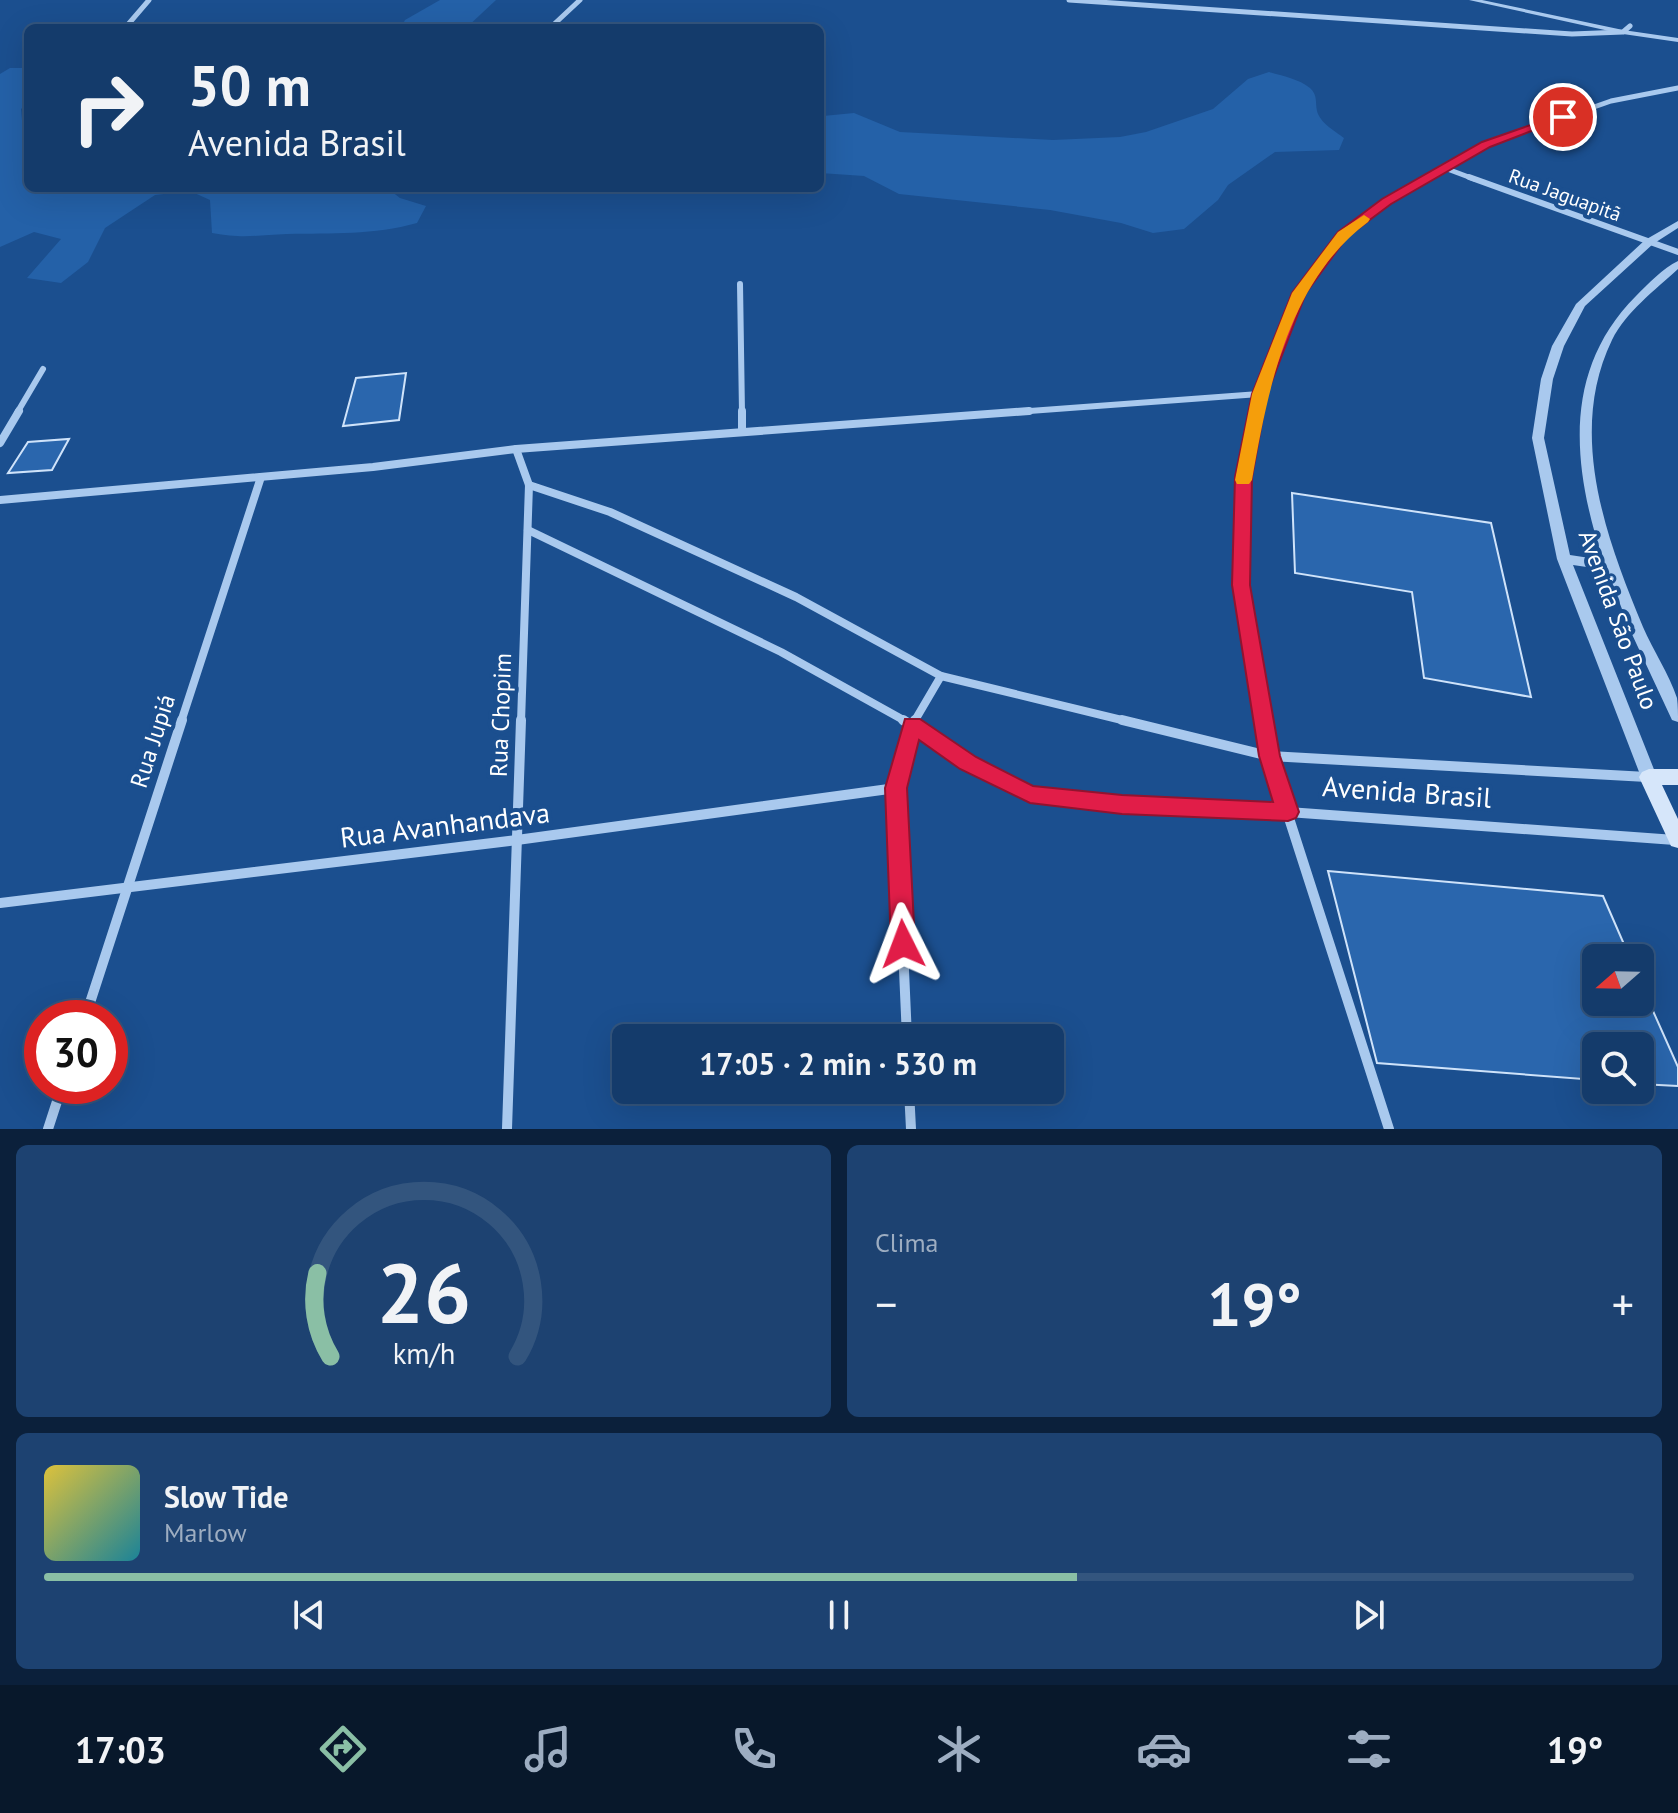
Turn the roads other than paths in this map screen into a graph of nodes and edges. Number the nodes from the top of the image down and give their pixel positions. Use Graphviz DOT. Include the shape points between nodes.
graph roads {
  1 [pos="149,0"];
  2 [pos="580,0"];
  3 [pos="1069,0"];
  4 [pos="1472,0"];
  5 [pos="1503,0"];
  6 [pos="128,24"];
  7 [pos="554,24"];
  8 [pos="1626,29"];
  9 [pos="1678,33"];
  10 [pos="1678,40"];
  11 [pos="1678,88"];
  12 [pos="1442,167"];
  13 [pos="1678,224"];
  14 [pos="1649,242"];
  15 [pos="1678,252"];
  16 [pos="1678,264"];
  17 [pos="740,284"];
  18 [pos="43,369"];
  19 [pos="1259,394"];
  20 [pos="742,432"];
  21 [pos="0,443"];
  22 [pos="516,449"];
  23 [pos="261,477"];
  24 [pos="529,485"];
  25 [pos="0,500"];
  26 [pos="528,530"];
  27 [pos="1564,559"];
  28 [pos="1610,566"];
  29 [pos="941,676"];
  30 [pos="1678,716"];
  31 [pos="912,725"];
  32 [pos="1269,756"];
  33 [pos="1649,777"];
  34 [pos="1678,777"];
  35 [pos="896,788"];
  36 [pos="1288,812"];
  37 [pos="517,840"];
  38 [pos="1678,840"];
  39 [pos="129,888"];
  40 [pos="0,903"];
  41 [pos="91,1000"];
  42 [pos="906,1024"];
  43 [pos="56,1104"];
  44 [pos="910,1104"];
  45 [pos="48,1129"];
  46 [pos="507,1129"];
  47 [pos="911,1129"];
  48 [pos="1389,1129"];
  1 -- 6 [label="street"];
  2 -- 7 [label="street"];
  3 -- 8 [label="street" via="1572,34"];
  4 -- 8 [label="street"];
  5 -- 8 [label="street"];
  8 -- 9 [label="street"];
  8 -- 10 [label="street"];
  11 -- 12 [label="street" via="1611,101 1539,125"];
  12 -- 14 [label="street, Rua Jaguapitã"];
  12 -- 19 [label="street" via="1343,235 1299,293"];
  13 -- 14 [label="street, Avenida São Paulo"];
  14 -- 15 [label="street, Rua Jaguapitã"];
  14 -- 27 [label="street, Avenida São Paulo" via="1581,304 1547,379 1538,438"];
  16 -- 28 [label="street, Avenida São Paulo" via="1646,292 1607,340 1586,399 1589,478"];
  17 -- 20 [label="street"];
  18 -- 21 [label="street"];
  19 -- 20 [label="street"];
  19 -- 32 [label="street" via="1243,477 1241,585"];
  20 -- 22 [label="street"];
  22 -- 23 [label="street"];
  22 -- 24 [label="street, Rua Chopim"];
  23 -- 25 [label="street"];
  23 -- 39 [label="street, Rua Jupiá"];
  24 -- 26 [label="street, Rua Chopim"];
  24 -- 29 [label="street, Avenida Brasil" via="610,512 782,590"];
  26 -- 31 [label="street, Avenida Brasil" via="781,652"];
  26 -- 37 [label="street, Rua Chopim"];
  27 -- 28 [label="street"];
  27 -- 33 [label="street, Avenida São Paulo"];
  28 -- 30 [label="street, Avenida São Paulo"];
  29 -- 31 [label="street"];
  29 -- 32 [label="street, Avenida Brasil"];
  31 -- 35 [label="street"];
  31 -- 36 [label="street, Avenida Brasil" via="968,763 1030,794"];
  32 -- 33 [label="street, Avenida Brasil"];
  32 -- 36 [label="street"];
  33 -- 34 [label="main road, Avenida Brasil"];
  33 -- 38 [label="main road, Avenida São Paulo"];
  35 -- 37 [label="street, Rua Avanhandava"];
  35 -- 42 [label="street"];
  36 -- 38 [label="street, Avenida Brasil"];
  36 -- 48 [label="street"];
  37 -- 39 [label="street, Rua Avanhandava"];
  37 -- 46 [label="street, Rua Chopim"];
  39 -- 40 [label="street, Rua Avanhandava"];
  39 -- 41 [label="street, Rua Jupiá"];
  43 -- 45 [label="street"];
  44 -- 47 [label="street"];
}
